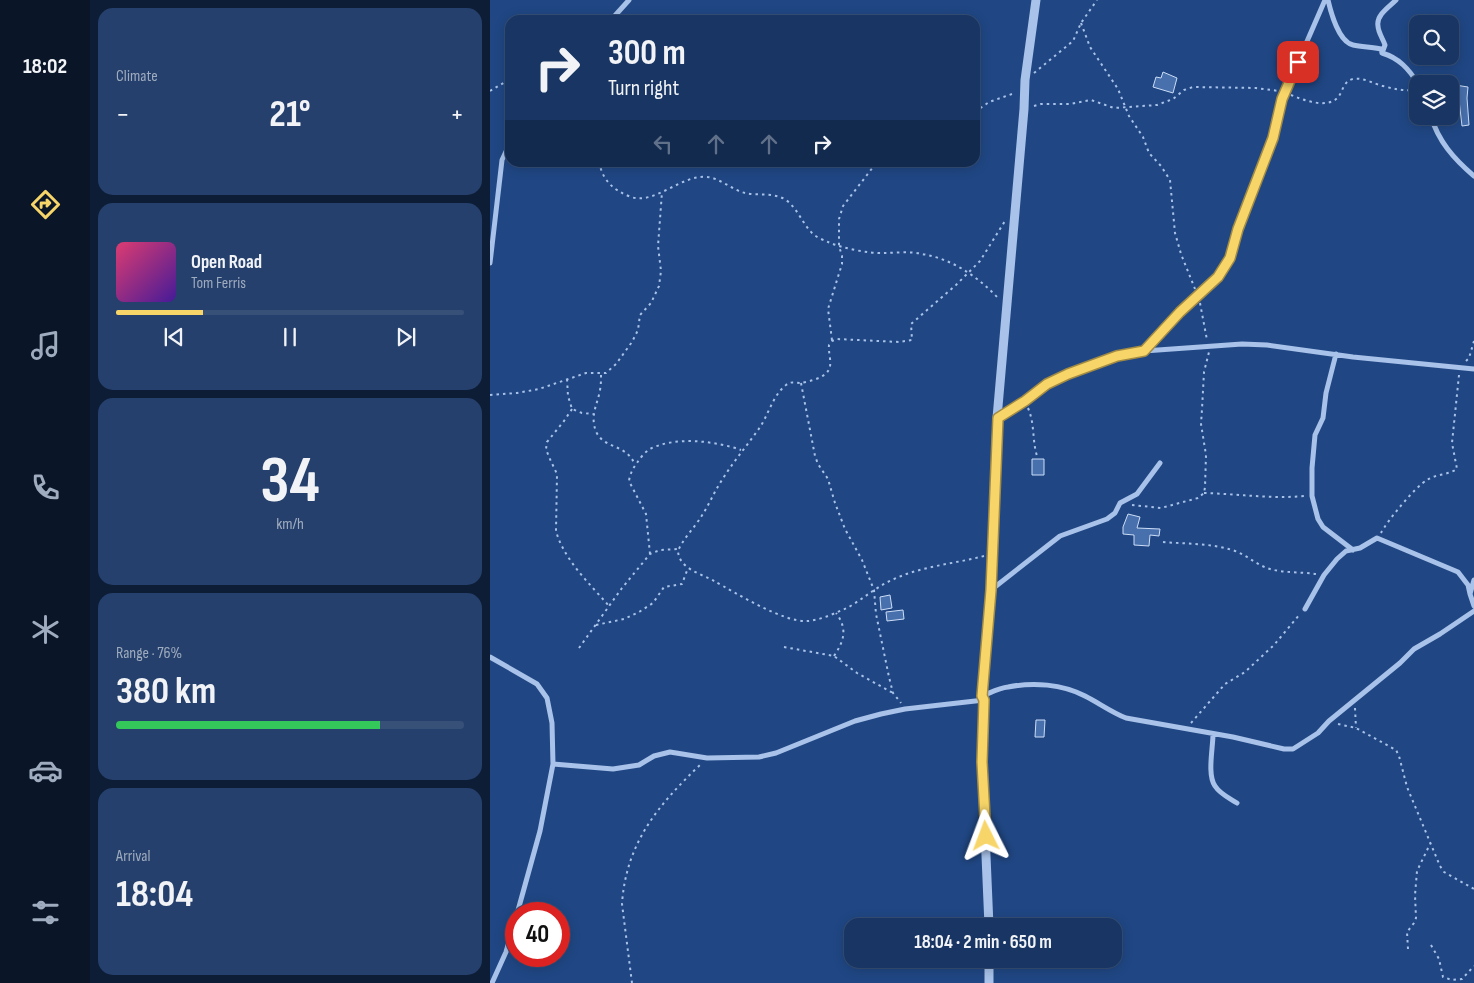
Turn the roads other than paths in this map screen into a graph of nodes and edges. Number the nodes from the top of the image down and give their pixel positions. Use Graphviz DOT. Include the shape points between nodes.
graph roads {
  1 [pos="629,0"];
  2 [pos="1036,0"];
  3 [pos="1326,0"];
  4 [pos="1396,0"];
  5 [pos="616,15"];
  6 [pos="1382,53"];
  7 [pos="1411,75"];
  8 [pos="1435,125"];
  9 [pos="505,154"];
  10 [pos="1474,176"];
  11 [pos="490,263"];
  12 [pos="1144,351"];
  13 [pos="1336,354"];
  14 [pos="1474,369"];
  15 [pos="998,418"];
  16 [pos="1160,463"];
  17 [pos="1353,550"];
  18 [pos="1474,580"];
  19 [pos="991,590"];
  20 [pos="1470,594"];
  21 [pos="1474,606"];
  22 [pos="1305,609"];
  23 [pos="1474,611"];
  24 [pos="490,657"];
  25 [pos="983,698"];
  26 [pos="1213,734"];
  27 [pos="553,764"];
  28 [pos="1237,803"];
  29 [pos="521,902"];
  30 [pos="989,918"];
  31 [pos="505,954"];
  32 [pos="989,968"];
  33 [pos="492,983"];
  34 [pos="989,983"];
  1 -- 5 [label="street"];
  2 -- 15 [label="street" via="1024,80"];
  3 -- 6 [label="street" via="1346,42 1381,49"];
  3 -- 12 [label="street" via="1285,92 1273,138 1230,258 1218,277"];
  4 -- 6 [label="street" via="1384,11 1378,23 1385,45"];
  6 -- 7 [label="street" via="1401,62"];
  8 -- 10 [label="street" via="1448,151"];
  9 -- 11 [label="street"];
  12 -- 13 [label="street" via="1267,345"];
  12 -- 15 [label="street" via="1117,356 1068,374 1047,384"];
  13 -- 14 [label="street"];
  13 -- 17 [label="street" via="1323,418 1315,435 1312,496 1323,527"];
  15 -- 19 [label="street"];
  16 -- 19 [label="street" via="1137,494 1120,503 1115,513 1060,536"];
  17 -- 20 [label="street" via="1378,538 1458,572 1468,585"];
  17 -- 22 [label="street" via="1346,551 1337,559"];
  18 -- 20 [label="street"];
  19 -- 25 [label="street"];
  20 -- 21 [label="street"];
  23 -- 26 [label="street" via="1414,649 1303,744 1289,750"];
  24 -- 27 [label="street" via="537,684 547,698 552,723"];
  25 -- 26 [label="street" via="1006,687 1050,685 1084,695 1126,718"];
  25 -- 27 [label="street" via="905,709 856,721 759,757 707,758 670,752 640,765 613,769"];
  25 -- 30 [label="street" via="982,762"];
  26 -- 28 [label="street" via="1213,782"];
  27 -- 29 [label="street" via="540,831"];
  31 -- 33 [label="street"];
  32 -- 34 [label="street"];
}
